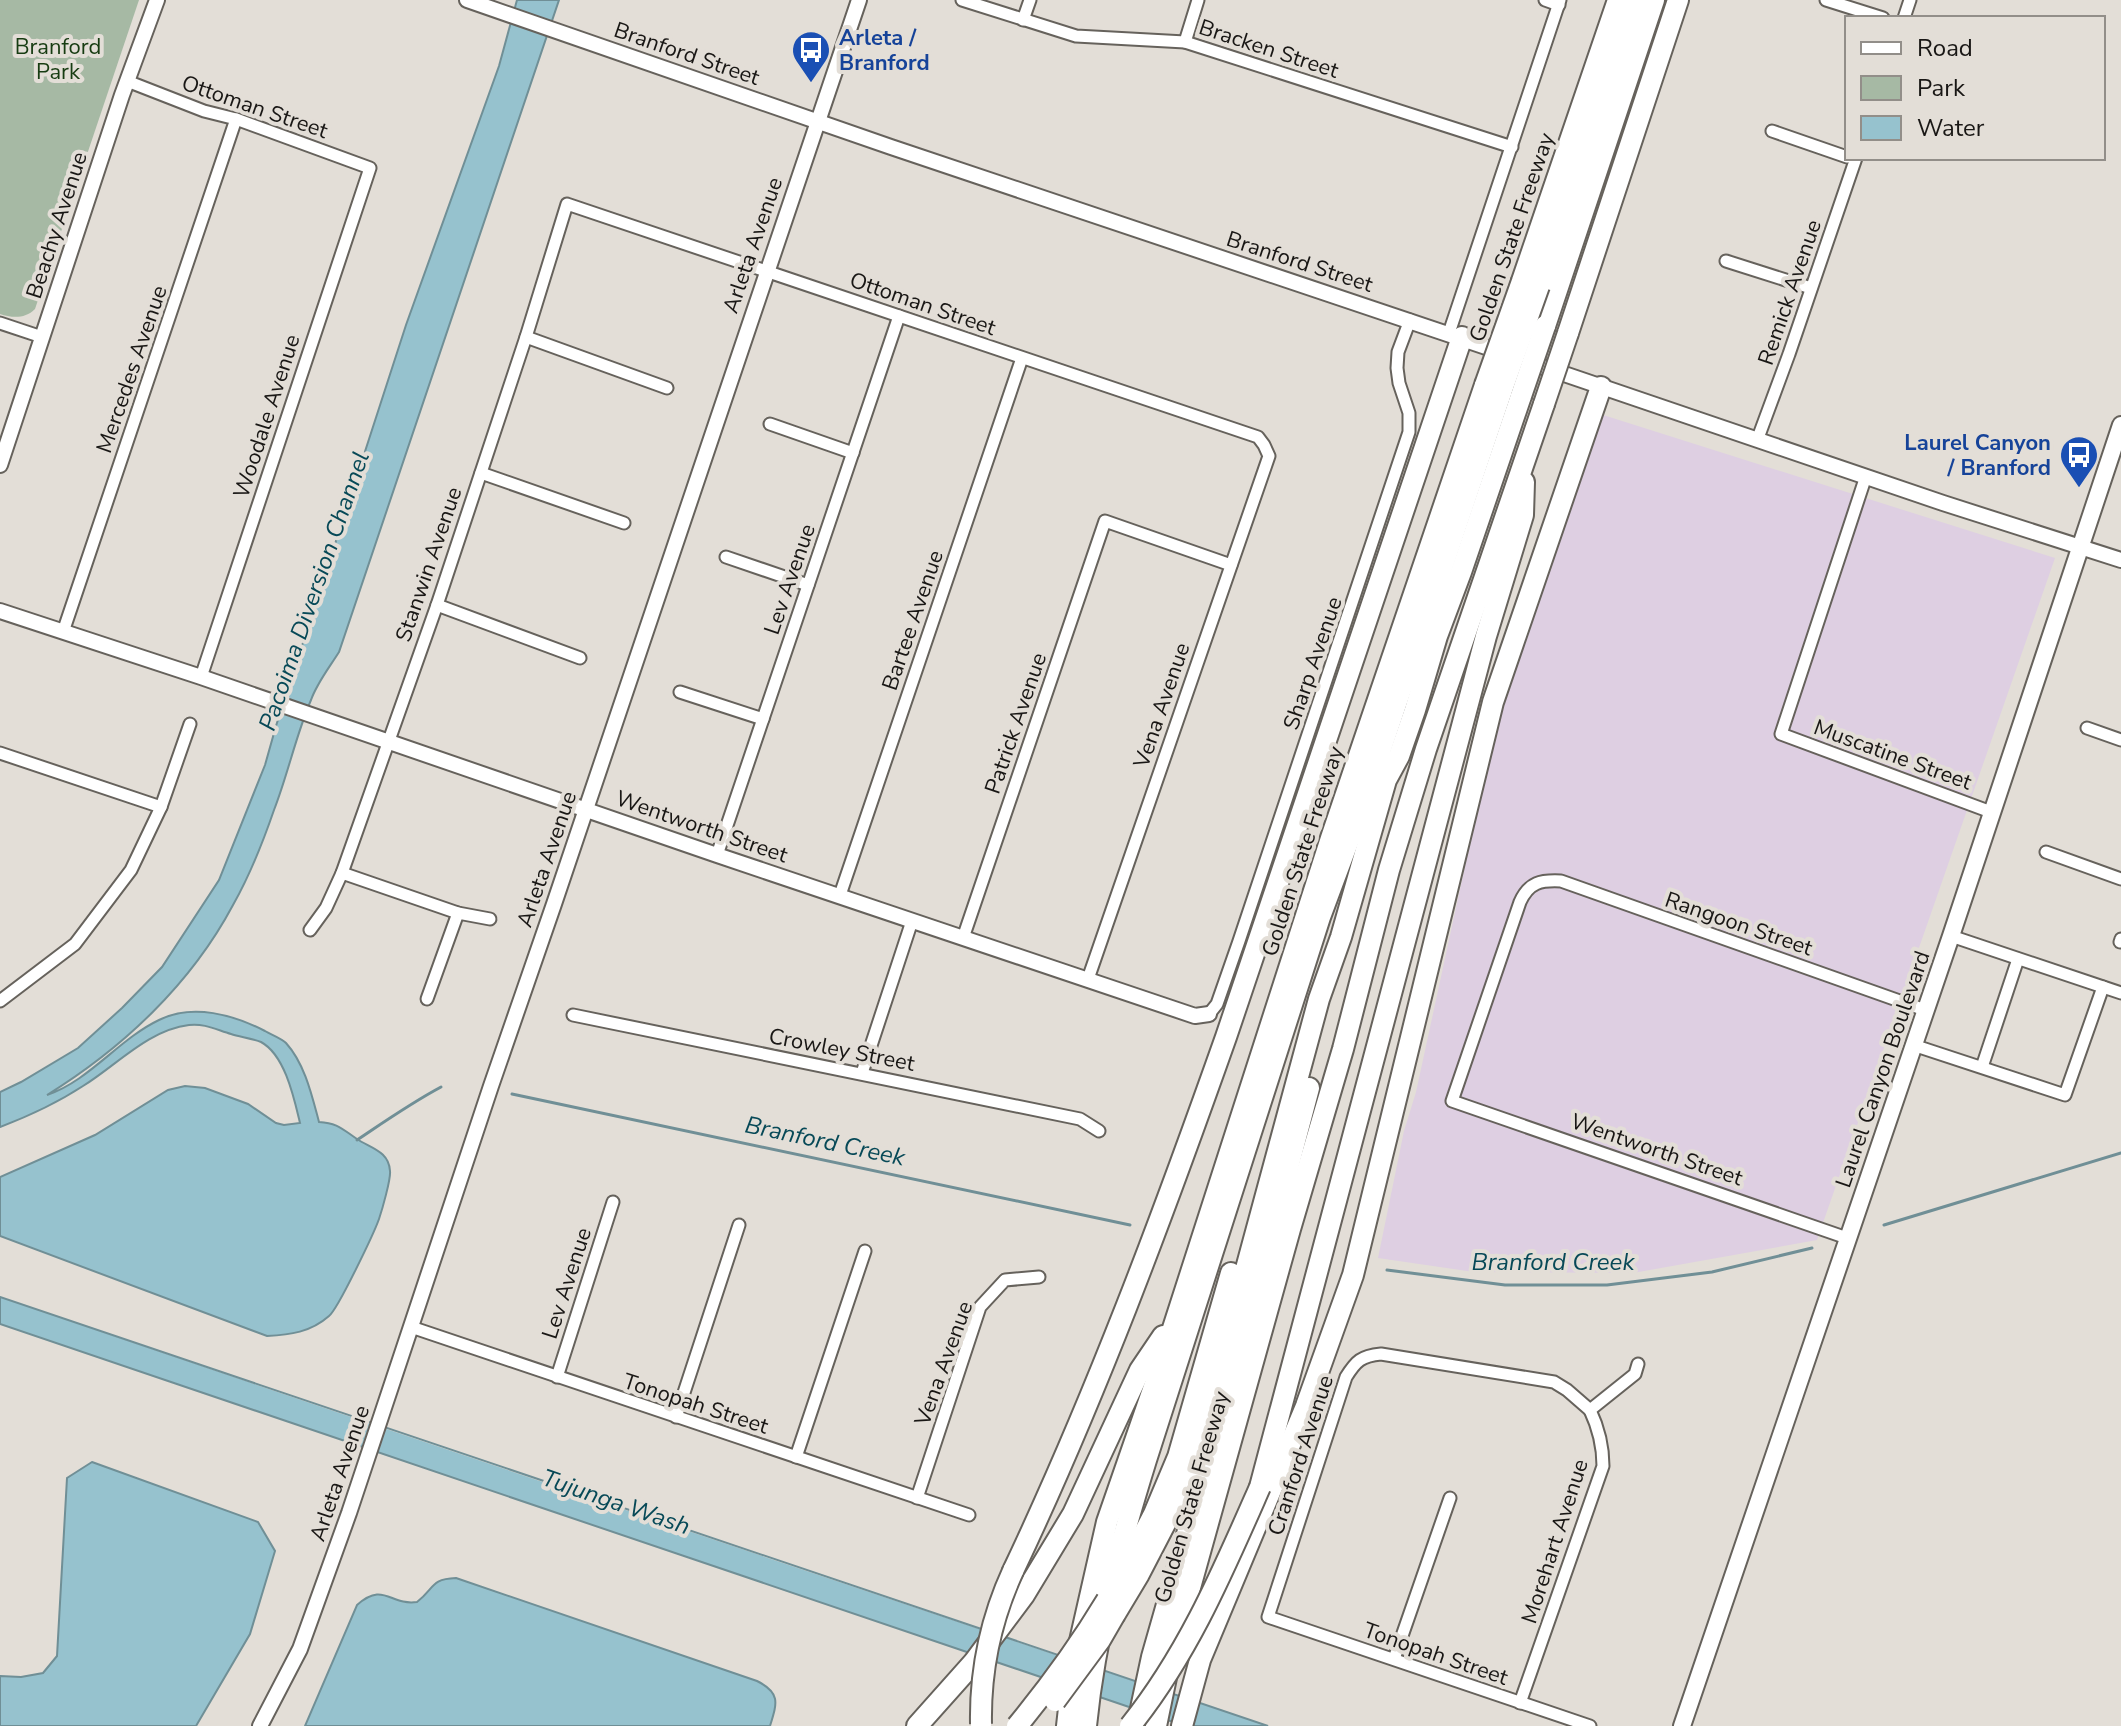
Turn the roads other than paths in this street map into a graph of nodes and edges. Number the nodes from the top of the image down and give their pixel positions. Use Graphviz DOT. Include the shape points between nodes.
graph roads {
  1 [pos="157,0"];
  2 [pos="467,0"];
  3 [pos="859,0"];
  4 [pos="962,0"];
  5 [pos="1030,0"];
  6 [pos="1198,0"];
  7 [pos="1545,0"];
  8 [pos="1618,0"];
  9 [pos="1635,0"];
  10 [pos="1654,0"];
  11 [pos="1678,0"];
  12 [pos="1826,0"];
  13 [pos="1560,2"];
  14 [pos="1877,16"];
  15 [pos="1023,20"];
  16 [pos="1185,42"];
  17 [pos="127,81"];
  18 [pos="236,119"];
  19 [pos="818,121"];
  20 [pos="1772,131"];
  21 [pos="1512,147"];
  22 [pos="1845,156"];
  23 [pos="1851,160"];
  24 [pos="370,168"];
  25 [pos="567,204"];
  26 [pos="1726,261"];
  27 [pos="766,271"];
  28 [pos="1530,284"];
  29 [pos="1811,288"];
  30 [pos="899,316"];
  31 [pos="1410,320"];
  32 [pos="0,323"];
  33 [pos="1456,335"];
  34 [pos="42,337"];
  35 [pos="526,337"];
  36 [pos="1022,358"];
  37 [pos="1601,387"];
  38 [pos="667,388"];
  39 [pos="1503,390"];
  40 [pos="770,424"];
  41 [pos="2121,425"];
  42 [pos="1758,438"];
  43 [pos="1264,445"];
  44 [pos="853,453"];
  45 [pos="1524,462"];
  46 [pos="0,465"];
  47 [pos="481,473"];
  48 [pos="1866,476"];
  49 [pos="624,523"];
  50 [pos="2081,546"];
  51 [pos="726,557"];
  52 [pos="2121,560"];
  53 [pos="1231,565"];
  54 [pos="808,585"];
  55 [pos="437,605"];
  56 [pos="0,611"];
  57 [pos="63,632"];
  58 [pos="580,658"];
  59 [pos="201,677"];
  60 [pos="680,692"];
  61 [pos="763,719"];
  62 [pos="190,724"];
  63 [pos="2087,728"];
  64 [pos="2121,740"];
  65 [pos="387,741"];
  66 [pos="0,753"];
  67 [pos="1399,756"];
  68 [pos="161,807"];
  69 [pos="586,809"];
  70 [pos="1991,812"];
  71 [pos="2046,852"];
  72 [pos="717,855"];
  73 [pos="342,873"];
  74 [pos="1337,874"];
  75 [pos="2121,879"];
  76 [pos="840,895"];
  77 [pos="458,913"];
  78 [pos="490,919"];
  79 [pos="912,921"];
  80 [pos="310,930"];
  81 [pos="1951,936"];
  82 [pos="963,938"];
  83 [pos="2018,959"];
  84 [pos="1088,979"];
  85 [pos="2103,987"];
  86 [pos="2121,993"];
  87 [pos="427,999"];
  88 [pos="0,1001"];
  89 [pos="1925,1010"];
  90 [pos="1209,1014"];
  91 [pos="573,1015"];
  92 [pos="1913,1045"];
  93 [pos="1982,1067"];
  94 [pos="862,1073"];
  95 [pos="1452,1101"];
  96 [pos="1099,1131"];
  97 [pos="613,1202"];
  98 [pos="739,1225"];
  99 [pos="1847,1238"];
  100 [pos="865,1251"];
  101 [pos="1039,1277"];
  102 [pos="1176,1316"];
  103 [pos="411,1327"];
  104 [pos="1638,1364"];
  105 [pos="557,1377"];
  106 [pos="1590,1410"];
  107 [pos="676,1417"];
  108 [pos="796,1457"];
  109 [pos="917,1498"];
  110 [pos="1450,1498"];
  111 [pos="969,1515"];
  112 [pos="1111,1607"];
  113 [pos="1268,1617"];
  114 [pos="1087,1656"];
  115 [pos="1394,1659"];
  116 [pos="1160,1660"];
  117 [pos="1079,1698"];
  118 [pos="1520,1703"];
  119 [pos="981,1725"];
  120 [pos="260,1726"];
  121 [pos="917,1726"];
  122 [pos="1017,1726"];
  123 [pos="1035,1726"];
  124 [pos="1067,1726"];
  125 [pos="1086,1726"];
  126 [pos="1130,1726"];
  127 [pos="1137,1726"];
  128 [pos="1156,1726"];
  129 [pos="1182,1726"];
  130 [pos="1590,1726"];
  131 [pos="1682,1726"];
  1 -- 17 [label="main road, Beachy Avenue"];
  2 -- 19 [label="main road, Branford Street"];
  3 -- 19 [label="main road, Arleta Avenue"];
  4 -- 15 [label="street, Bracken Street"];
  5 -- 15 [label="street"];
  6 -- 16 [label="street"];
  7 -- 13 [label="street"];
  8 -- 28 [label="highway, Golden State Freeway"];
  9 -- 28 [label="highway"];
  10 -- 39 [label="highway, bridge" via="1545,326"];
  11 -- 45 [label="highway, Golden State Freeway, bridge"];
  12 -- 14 [label="street"];
  13 -- 21 [label="street"];
  15 -- 16 [label="street, Bracken Street" via="1076,36"];
  16 -- 21 [label="street, Bracken Street"];
  17 -- 18 [label="street, Ottoman Street"];
  17 -- 34 [label="main road, Beachy Avenue"];
  18 -- 24 [label="street, Ottoman Street"];
  18 -- 57 [label="street, Mercedes Avenue"];
  19 -- 27 [label="main road, Arleta Avenue"];
  19 -- 31 [label="main road, Branford Street"];
  20 -- 22 [label="street"];
  21 -- 33 [label="street"];
  23 -- 29 [label="street, Remick Avenue"];
  24 -- 59 [label="street, Woodale Avenue"];
  25 -- 27 [label="street, Ottoman Street"];
  25 -- 35 [label="street, Stanwin Avenue"];
  26 -- 29 [label="street"];
  27 -- 30 [label="street, Ottoman Street"];
  27 -- 69 [label="main road, Arleta Avenue"];
  28 -- 39 [label="highway, Golden State Freeway, bridge"];
  29 -- 42 [label="street, Remick Avenue"];
  30 -- 36 [label="street, Ottoman Street"];
  30 -- 44 [label="street, Lev Avenue"];
  31 -- 33 [label="main road, Branford Street"];
  31 -- 90 [label="street, Sharp Avenue" via="1397,368 1409,432 1239,941"];
  32 -- 34 [label="street"];
  33 -- 37 [label="main road, Branford Street"];
  33 -- 119 [label="highway, bridge" via="1183,1158 1085,1409 1002,1595 987,1645"];
  34 -- 46 [label="main road, Beachy Avenue"];
  35 -- 38 [label="street"];
  35 -- 47 [label="street, Stanwin Avenue"];
  36 -- 43 [label="street, Ottoman Street" via="1258,437"];
  36 -- 76 [label="street, Bartee Avenue"];
  37 -- 42 [label="main road, Branford Street"];
  37 -- 129 [label="highway" via="1493,702 1353,1275 1310,1396 1200,1660"];
  39 -- 67 [label="highway" via="1461,572"];
  39 -- 74 [label="highway"];
  39 -- 102 [label="highway, Golden State Freeway" via="1331,838"];
  40 -- 44 [label="street"];
  41 -- 50 [label="main road, Laurel Canyon Boulevard"];
  42 -- 48 [label="main road, Branford Street"];
  43 -- 53 [label="street, Vena Avenue" via="1269,456"];
  44 -- 54 [label="street, Lev Avenue"];
  45 -- 116 [label="highway, Golden State Freeway" via="1389,870 1343,1049"];
  45 -- 126 [label="highway, bridge" via="1523,515 1486,636 1260,1487 1207,1605"];
  47 -- 49 [label="street"];
  47 -- 55 [label="street, Stanwin Avenue"];
  48 -- 50 [label="main road, Branford Street"];
  48 -- 70 [label="street, Muscatine Street" via="1781,734"];
  50 -- 52 [label="main road, Branford Street"];
  50 -- 70 [label="main road, Laurel Canyon Boulevard"];
  51 -- 54 [label="street"];
  53 -- 82 [label="street, Patrick Avenue" via="1105,521"];
  53 -- 84 [label="street, Vena Avenue"];
  54 -- 61 [label="street, Lev Avenue"];
  55 -- 58 [label="street"];
  55 -- 65 [label="street, Stanwin Avenue"];
  56 -- 57 [label="main road, Wentworth Street"];
  57 -- 59 [label="main road, Wentworth Street"];
  59 -- 65 [label="main road, Wentworth Street"];
  60 -- 61 [label="street"];
  61 -- 72 [label="street, Lev Avenue"];
  62 -- 68 [label="street"];
  63 -- 64 [label="street"];
  65 -- 69 [label="main road, Wentworth Street"];
  65 -- 73 [label="street, Stanwin Avenue"];
  66 -- 68 [label="street"];
  67 -- 112 [label="highway" via="1386,780 1319,999 1192,1461 1146,1560"];
  67 -- 116 [label="highway"];
  68 -- 88 [label="street" via="131,870 75,944"];
  69 -- 72 [label="main road, Wentworth Street"];
  69 -- 103 [label="main road, Arleta Avenue"];
  70 -- 81 [label="main road, Laurel Canyon Boulevard"];
  71 -- 75 [label="street"];
  72 -- 76 [label="main road, Wentworth Street"];
  73 -- 77 [label="street"];
  73 -- 80 [label="street, Stanwin Avenue"];
  74 -- 112 [label="highway" via="1308,997 1178,1457"];
  74 -- 114 [label="highway"];
  76 -- 79 [label="main road, Wentworth Street"];
  77 -- 78 [label="street"];
  77 -- 87 [label="street"];
  79 -- 82 [label="main road, Wentworth Street"];
  79 -- 94 [label="street"];
  81 -- 83 [label="street"];
  81 -- 89 [label="main road, Laurel Canyon Boulevard"];
  82 -- 84 [label="main road, Wentworth Street"];
  83 -- 85 [label="street"];
  83 -- 93 [label="street"];
  84 -- 90 [label="main road, Wentworth Street" via="1195,1016"];
  85 -- 86 [label="street"];
  85 -- 93 [label="street" via="2065,1095"];
  89 -- 92 [label="main road, Laurel Canyon Boulevard"];
  89 -- 95 [label="street, Rangoon Street" via="1561,881 1538,882 1520,902"];
  91 -- 94 [label="street, Crowley Street"];
  92 -- 93 [label="street"];
  92 -- 99 [label="main road, Laurel Canyon Boulevard"];
  94 -- 96 [label="street, Crowley Street" via="1080,1119"];
  95 -- 99 [label="street, Wentworth Street"];
  97 -- 105 [label="street, Lev Avenue"];
  98 -- 107 [label="street"];
  99 -- 131 [label="main road, Laurel Canyon Boulevard"];
  100 -- 108 [label="street"];
  101 -- 109 [label="street, Vena Avenue" via="1005,1280 980,1307"];
  102 -- 114 [label="highway, Golden State Freeway" via="1107,1522"];
  102 -- 121 [label="highway, bridge" via="1140,1370 1073,1514 1024,1595"];
  103 -- 105 [label="street, Tonopah Street"];
  103 -- 120 [label="main road, Arleta Avenue" via="300,1649"];
  104 -- 106 [label="street" via="1635,1374"];
  105 -- 107 [label="street, Tonopah Street"];
  106 -- 113 [label="street, Cranford Avenue" via="1554,1382 1367,1355 1346,1377"];
  106 -- 118 [label="street, Morehart Avenue" via="1603,1448 1603,1466"];
  107 -- 108 [label="street, Tonopah Street"];
  108 -- 109 [label="street, Tonopah Street"];
  109 -- 111 [label="street, Tonopah Street"];
  110 -- 115 [label="street"];
  112 -- 122 [label="highway, bridge"];
  112 -- 123 [label="highway, bridge" via="1100,1640"];
  113 -- 115 [label="street, Tonopah Street"];
  114 -- 117 [label="highway, Golden State Freeway, bridge"];
  115 -- 118 [label="street, Tonopah Street"];
  116 -- 127 [label="highway, bridge"];
  116 -- 128 [label="highway, Golden State Freeway, bridge"];
  117 -- 124 [label="highway, Golden State Freeway"];
  117 -- 125 [label="highway"];
  118 -- 130 [label="street, Tonopah Street"];
}
